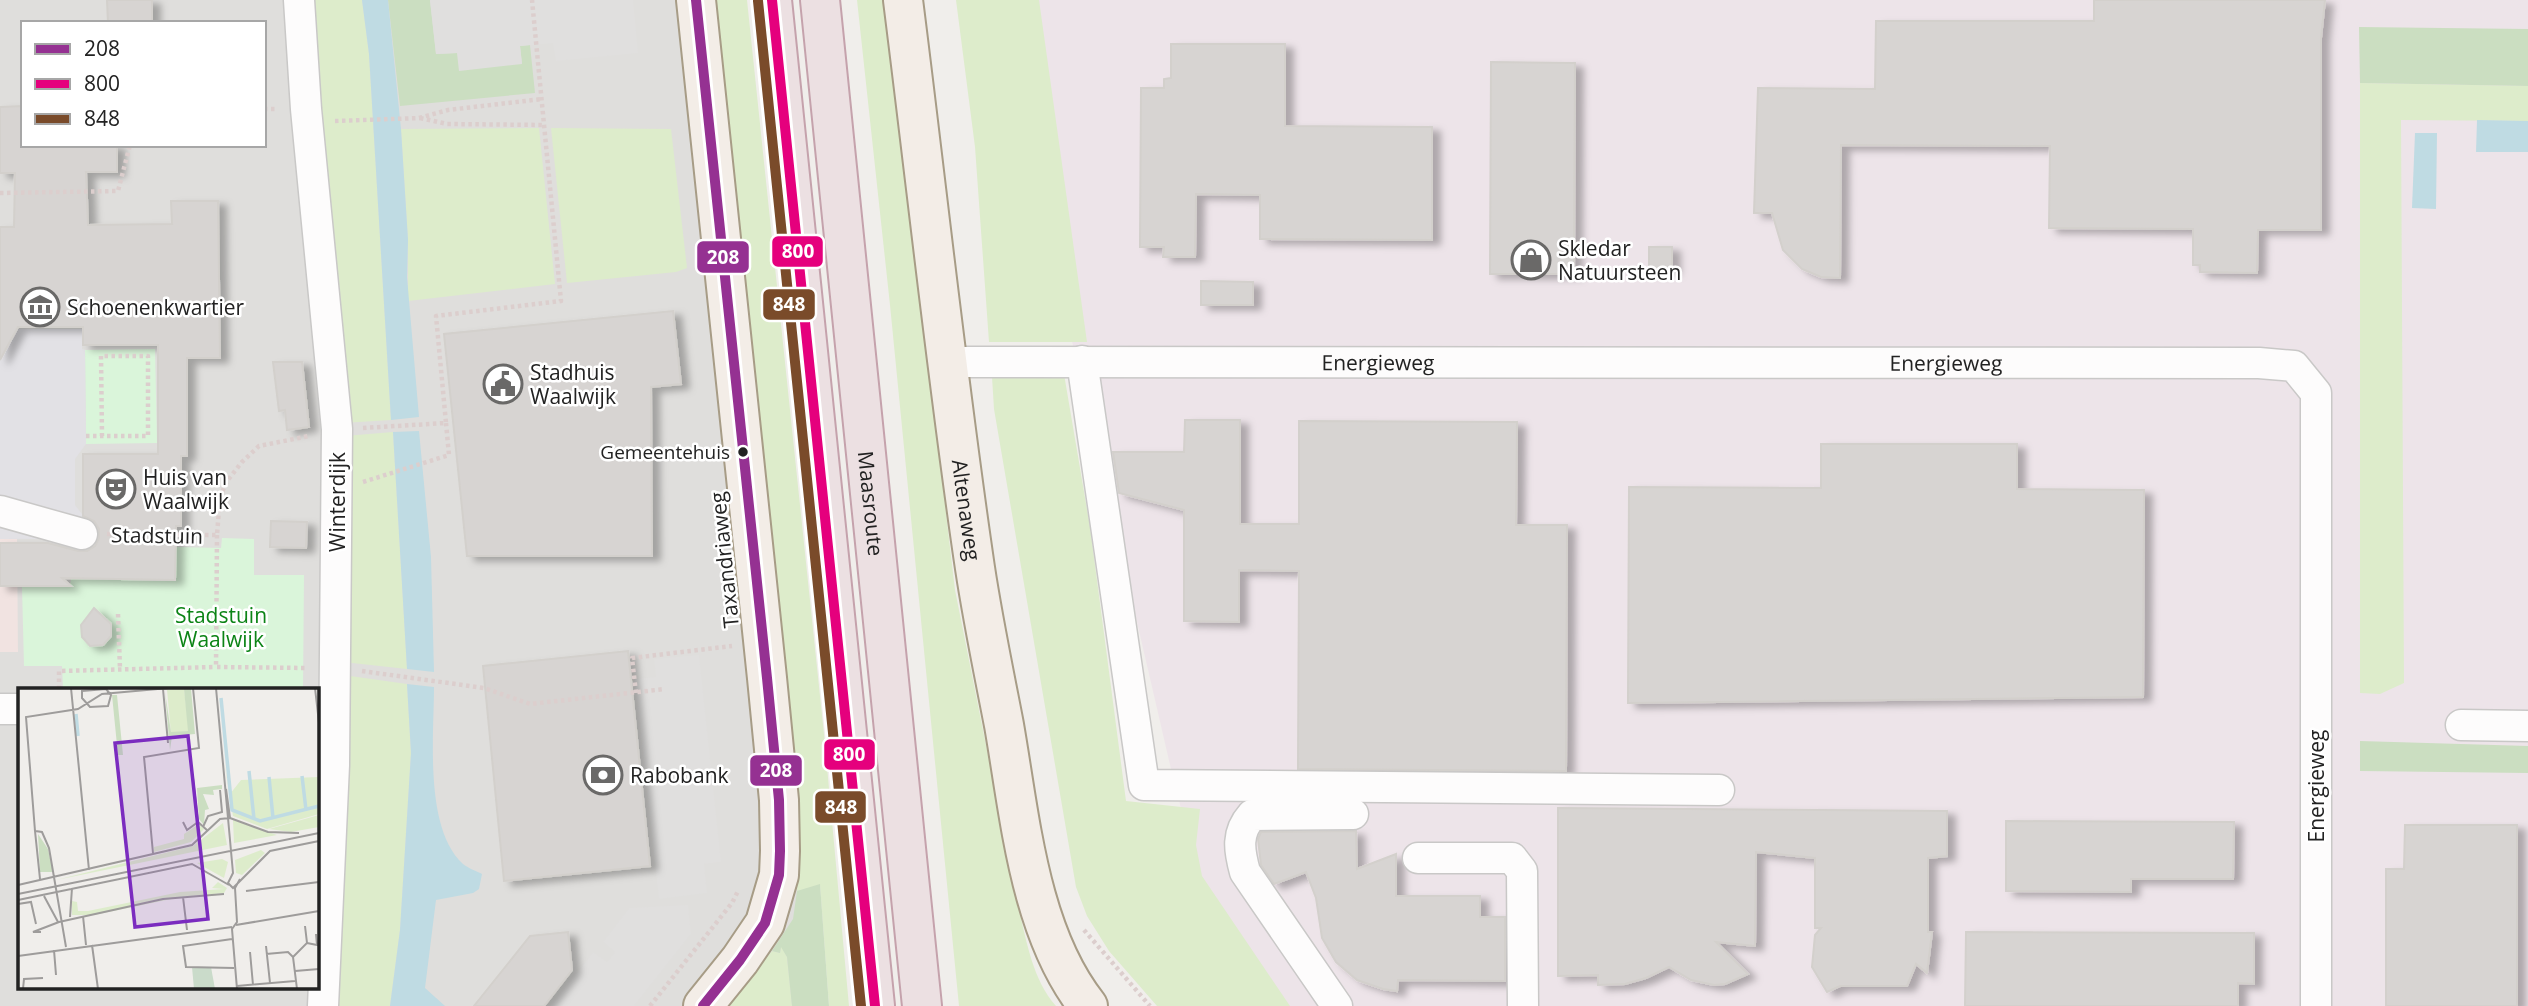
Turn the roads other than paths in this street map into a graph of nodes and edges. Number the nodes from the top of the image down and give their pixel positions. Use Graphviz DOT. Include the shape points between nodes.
graph roads {
  1 [pos="299,0"];
  2 [pos="696,0"];
  3 [pos="772,0"];
  4 [pos="820,0"];
  5 [pos="903,0"];
  6 [pos="1082,361"];
  7 [pos="948,362"];
  8 [pos="0,511"];
  9 [pos="82,534"];
  10 [pos="326,706"];
  11 [pos="0,709"];
  12 [pos="18,709"];
  13 [pos="2461,725"];
  14 [pos="2528,726"];
  15 [pos="325,765"];
  16 [pos="1719,790"];
  17 [pos="1353,814"];
  18 [pos="1418,858"];
  19 [pos="323,1006"];
  20 [pos="703,1006"];
  21 [pos="875,1006"];
  22 [pos="922,1006"];
  23 [pos="1088,1006"];
  24 [pos="1337,1006"];
  25 [pos="1523,1006"];
  26 [pos="2316,1006"];
  1 -- 10 [label="street, Winterdijk" via="337,429 335,668"];
  2 -- 20 [label="main road, Taxandriaweg" via="767,678 780,851 779,876 765,923"];
  3 -- 21 [label="highway"];
  4 -- 22 [label="highway, Maasroute"];
  5 -- 7 [label="main road, Altenaweg"];
  6 -- 7 [label="street, Energieweg"];
  6 -- 16 [label="street" via="1143,785"];
  6 -- 26 [label="street, Energieweg" via="2294,366 2316,393"];
  7 -- 23 [label="main road, Altenaweg" via="975,570 1035,897 1062,967"];
  8 -- 9 [label="street"];
  10 -- 15 [label="street, Winterdijk"];
  11 -- 12 [label="street"];
  13 -- 14 [label="street"];
  15 -- 19 [label="street, Winterdijk"];
  17 -- 24 [label="street" via="1252,815 1243,826 1239,849 1245,872"];
  18 -- 25 [label="street" via="1512,858 1522,870"];
}
